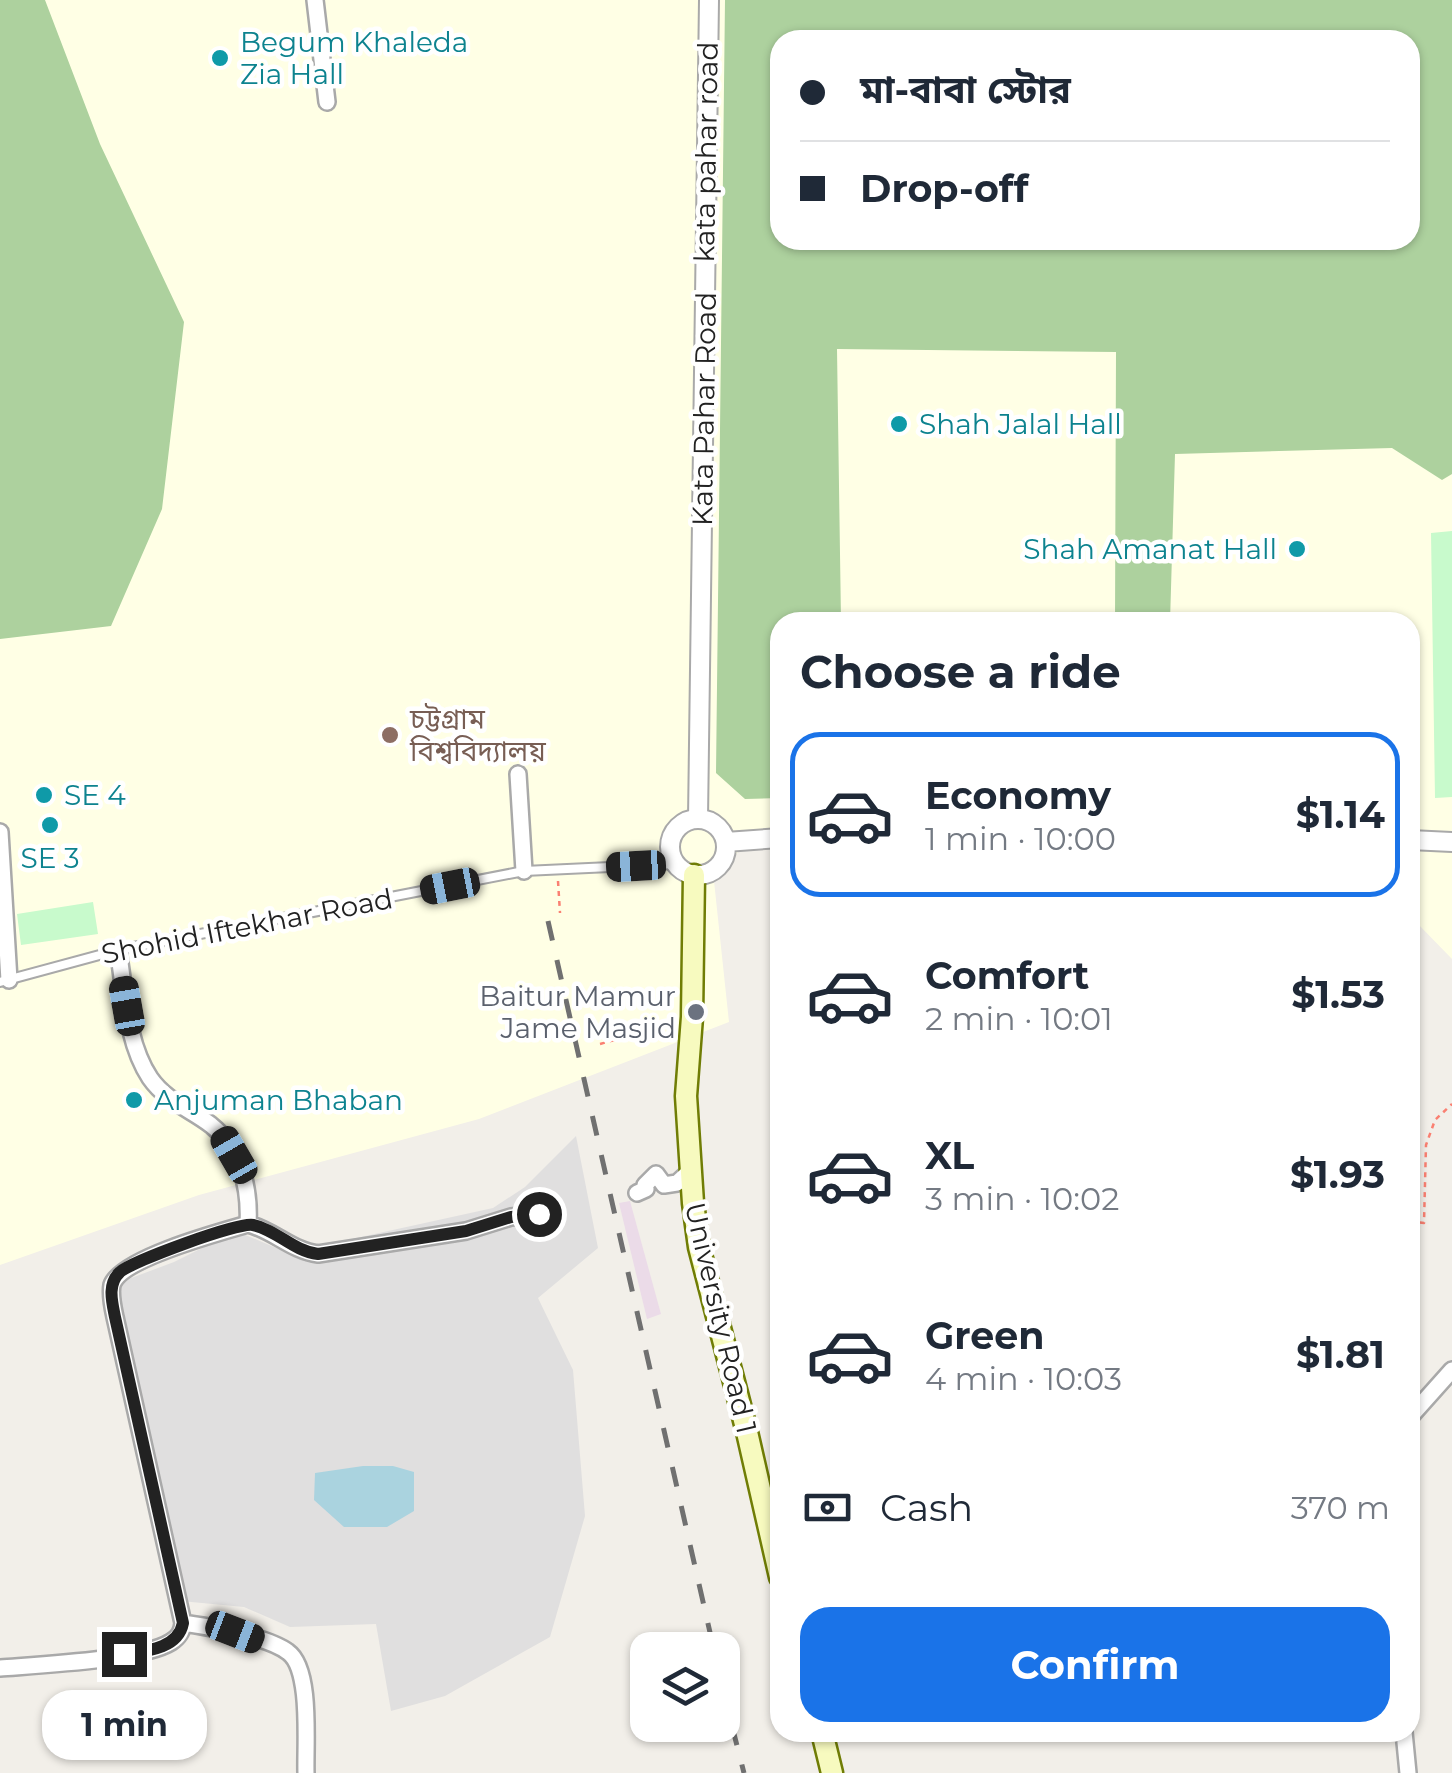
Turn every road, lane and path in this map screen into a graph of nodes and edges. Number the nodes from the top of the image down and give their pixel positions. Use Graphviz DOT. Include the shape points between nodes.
graph roads {
  1 [pos="315,0"];
  2 [pos="709,0"];
  3 [pos="328,102"];
  4 [pos="518,774"];
  5 [pos="698,785"];
  6 [pos="698,819"];
  7 [pos="0,832"];
  8 [pos="770,839"];
  9 [pos="1420,840"];
  10 [pos="726,842"];
  11 [pos="1452,842"];
  12 [pos="676,864"];
  13 [pos="557,870"];
  14 [pos="524,871"];
  15 [pos="694,875"];
  16 [pos="560,913"];
  17 [pos="118,950"];
  18 [pos="4,981"];
  19 [pos="663,1026"];
  20 [pos="600,1044"];
  21 [pos="1452,1104"];
  22 [pos="690,1171"];
  23 [pos="636,1194"];
  24 [pos="539,1214"];
  25 [pos="1420,1222"];
  26 [pos="248,1224"];
  27 [pos="1452,1370"];
  28 [pos="1420,1406"];
  29 [pos="770,1534"];
  30 [pos="183,1623"];
  31 [pos="0,1668"];
  32 [pos="824,1742"];
  33 [pos="1405,1742"];
  34 [pos="306,1773"];
  35 [pos="832,1773"];
  36 [pos="1408,1773"];
  1 -- 3 [label="street"];
  2 -- 5 [label="street, kata pahar road"];
  2 -- 6 [label="street, Kata Pahar Road"];
  4 -- 14 [label="street"];
  6 -- 10 [label="street" via="719,828"];
  6 -- 12 [label="street" via="682,824 671,838"];
  7 -- 18 [label="street"];
  8 -- 10 [label="street"];
  9 -- 11 [label="street"];
  10 -- 15 [label="street" via="719,867"];
  12 -- 13 [label="lane, Shohid Iftekhar Road"];
  12 -- 15 [label="street"];
  13 -- 14 [label="lane, Shohid Iftekhar Road"];
  13 -- 16 [label="path"];
  14 -- 17 [label="lane, Shohid Iftekhar Road"];
  15 -- 22 [label="main road, University Road 1" via="686,1096"];
  17 -- 18 [label="lane, Shohid Iftekhar Road"];
  17 -- 26 [label="street" via="132,1034 148,1074 164,1096 224,1137 246,1180"];
  19 -- 20 [label="path"];
  21 -- 25 [label="path" via="1435,1120 1426,1145"];
  22 -- 23 [label="street" via="664,1185 656,1174"];
  22 -- 29 [label="main road, University Road 1" via="699,1247"];
  24 -- 26 [label="street" via="318,1254"];
  26 -- 30 [label="street" via="132,1266 112,1286"];
  27 -- 28 [label="street"];
  30 -- 31 [label="street" via="170,1643 152,1650"];
  30 -- 34 [label="street" via="235,1632 289,1652 304,1689"];
  32 -- 35 [label="main road"];
  33 -- 36 [label="street"];
}
